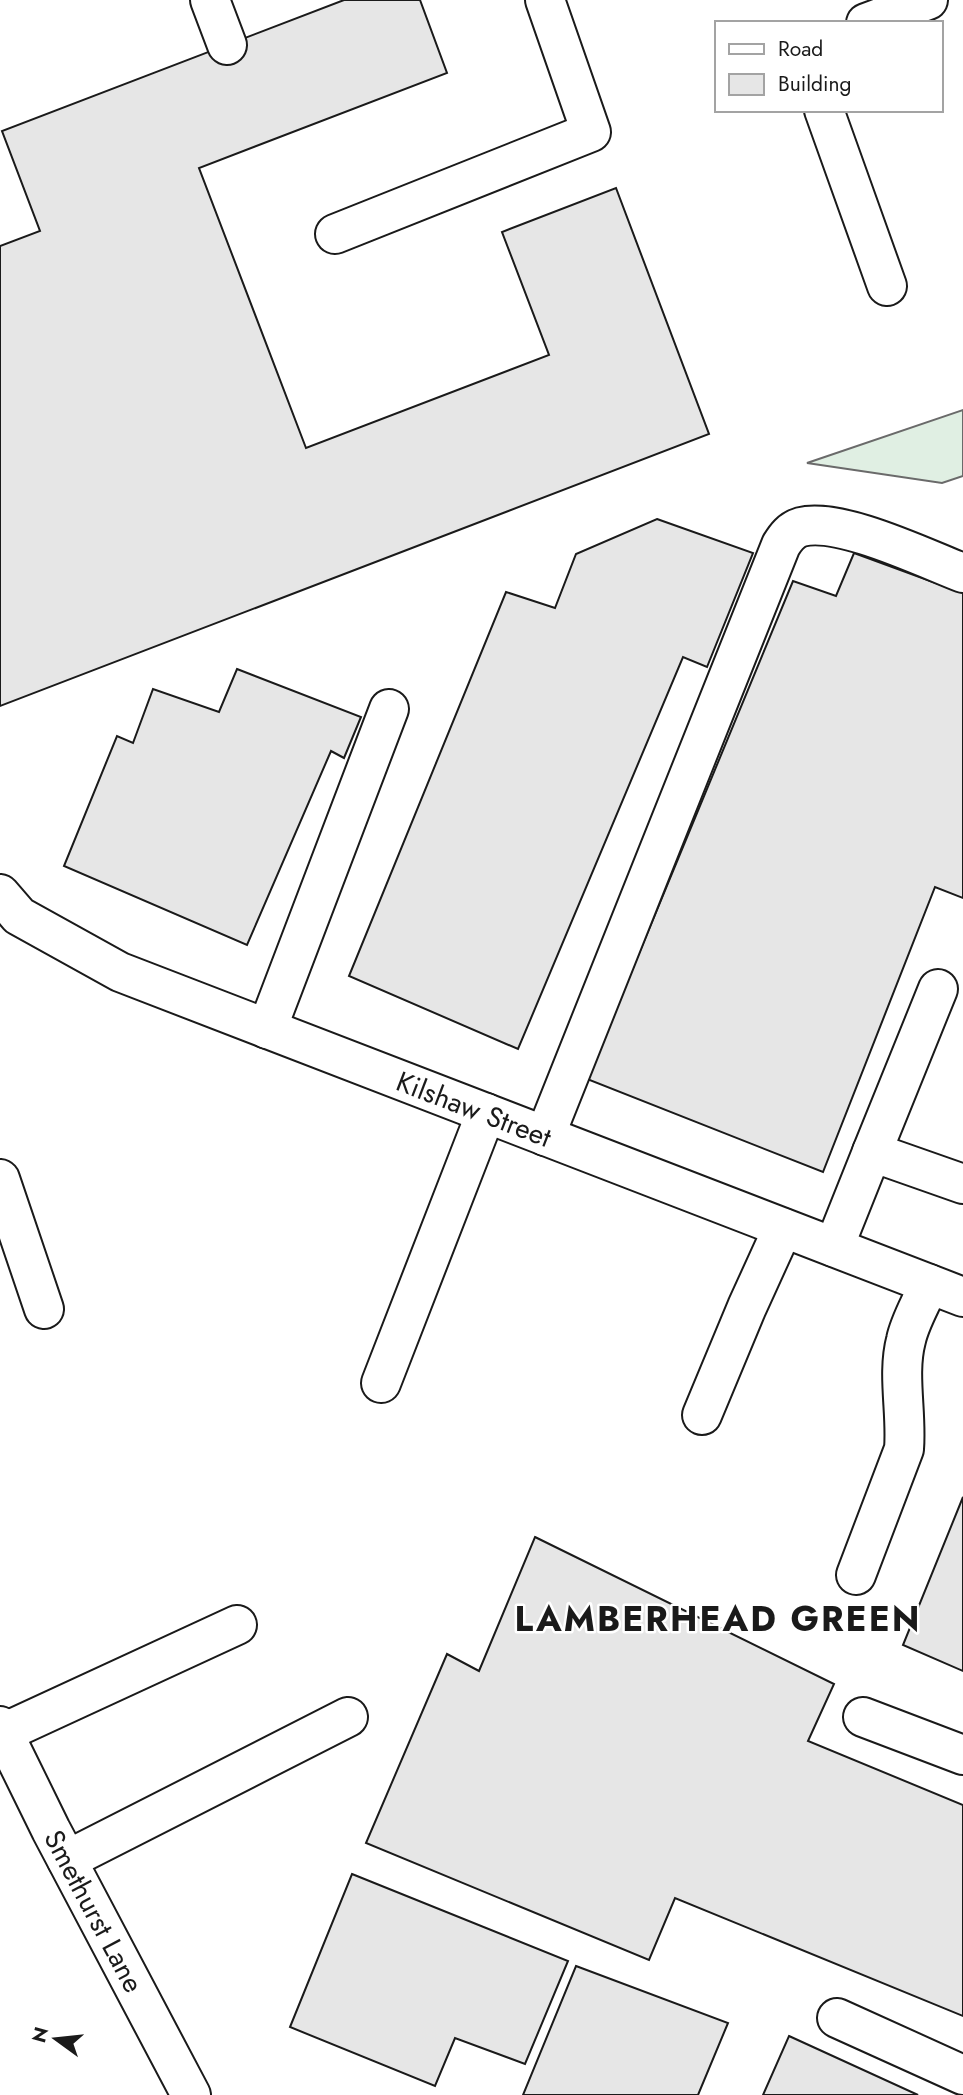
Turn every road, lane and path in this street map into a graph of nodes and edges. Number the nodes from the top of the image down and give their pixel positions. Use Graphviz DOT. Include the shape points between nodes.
graph roads {
  1 [pos="210,0"];
  2 [pos="545,0"];
  3 [pos="928,0"];
  4 [pos="871,21"];
  5 [pos="227,45"];
  6 [pos="825,112"];
  7 [pos="335,234"];
  8 [pos="887,286"];
  9 [pos="963,573"];
  10 [pos="389,709"];
  11 [pos="4,909"];
  12 [pos="937,989"];
  13 [pos="267,1029"];
  14 [pos="486,1113"];
  15 [pos="545,1136"];
  16 [pos="872,1152"];
  17 [pos="0,1179"];
  18 [pos="963,1184"];
  19 [pos="783,1228"];
  20 [pos="834,1247"];
  21 [pos="946,1291"];
  22 [pos="44,1309"];
  23 [pos="381,1383"];
  24 [pos="702,1415"];
  25 [pos="856,1575"];
  26 [pos="237,1625"];
  27 [pos="348,1717"];
  28 [pos="863,1717"];
  29 [pos="1,1730"];
  30 [pos="963,1755"];
  31 [pos="67,1860"];
  32 [pos="837,2018"];
  33 [pos="963,2075"];
  34 [pos="191,2095"];
  1 -- 5 [label="street"];
  2 -- 7 [label="street" via="591,132"];
  3 -- 4 [label="street"];
  6 -- 8 [label="street"];
  9 -- 15 [label="street" via="854,531 819,525 800,527 786,538"];
  10 -- 13 [label="street"];
  11 -- 13 [label="street, Kilshaw Street" via="120,972"];
  12 -- 16 [label="street"];
  13 -- 14 [label="street, Kilshaw Street"];
  14 -- 15 [label="street, Kilshaw Street"];
  14 -- 23 [label="street"];
  15 -- 19 [label="street, Kilshaw Street"];
  16 -- 18 [label="street"];
  16 -- 20 [label="street"];
  17 -- 22 [label="street"];
  19 -- 20 [label="street, Kilshaw Street"];
  19 -- 24 [label="street"];
  20 -- 21 [label="street, Kilshaw Street"];
  21 -- 25 [label="street" via="906,1339 904,1449"];
  26 -- 29 [label="street"];
  27 -- 31 [label="street"];
  28 -- 30 [label="street"];
  29 -- 31 [label="street, Smethurst Lane"];
  31 -- 34 [label="street, Smethurst Lane"];
  32 -- 33 [label="street"];
}
